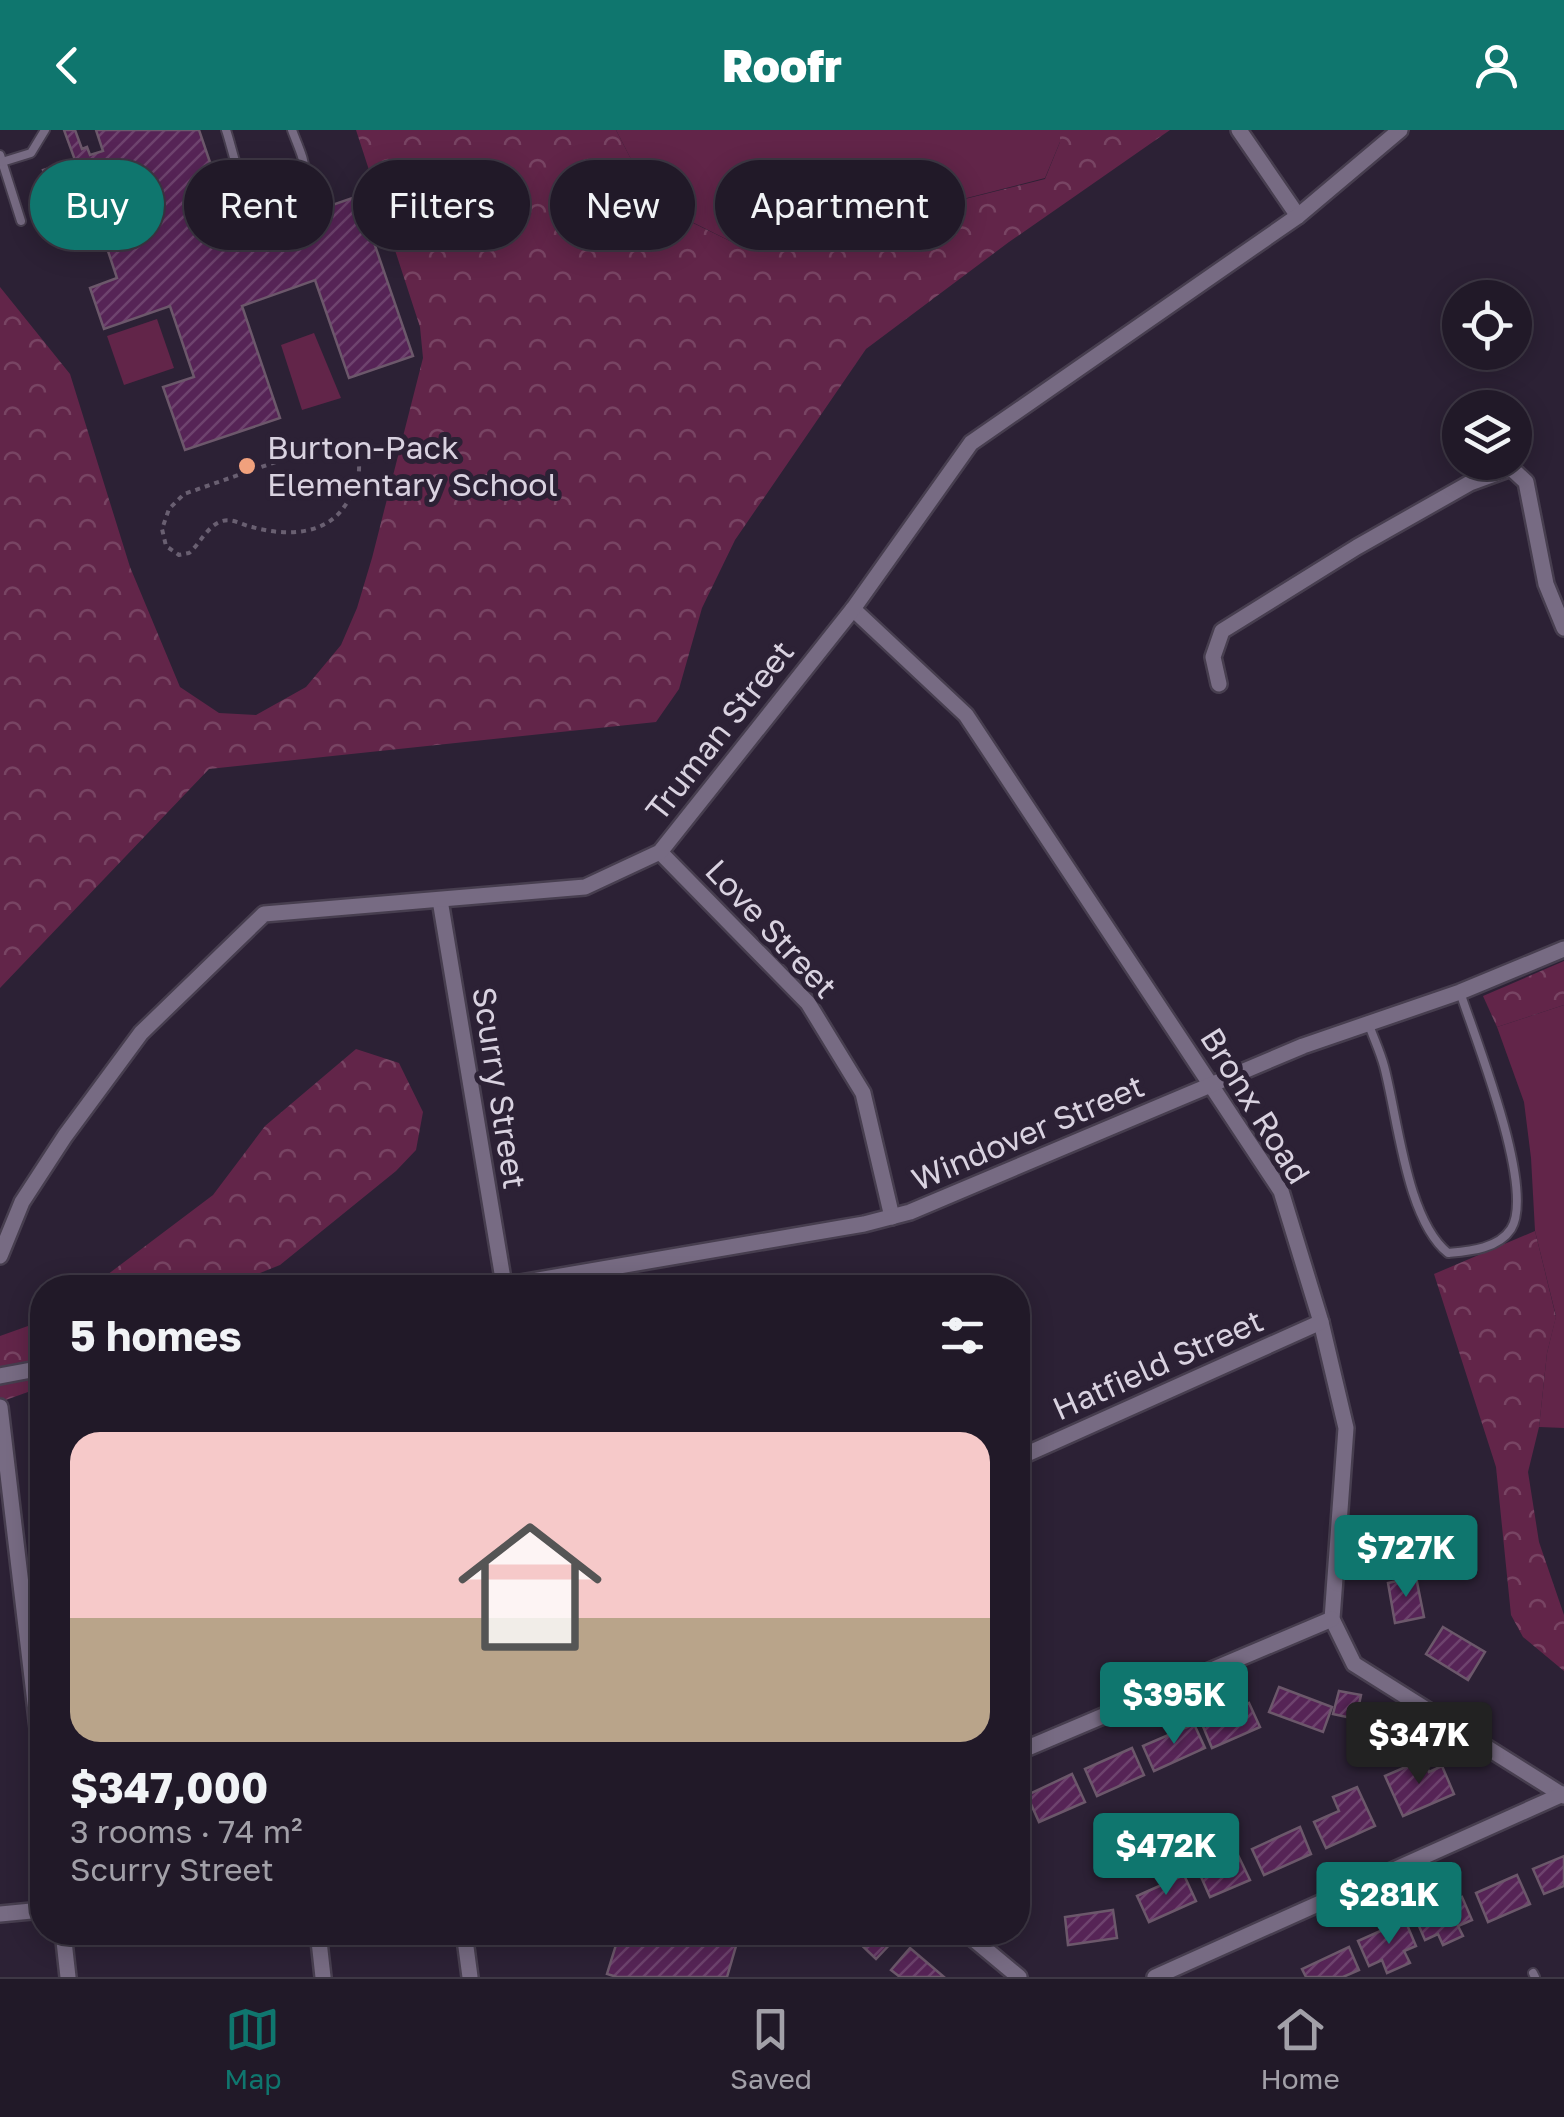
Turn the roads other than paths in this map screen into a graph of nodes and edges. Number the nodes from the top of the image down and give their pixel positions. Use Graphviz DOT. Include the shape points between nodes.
graph roads {
  1 [pos="46,130"];
  2 [pos="226,130"];
  3 [pos="292,130"];
  4 [pos="1239,130"];
  5 [pos="1400,130"];
  6 [pos="1,159"];
  7 [pos="1298,216"];
  8 [pos="21,221"];
  9 [pos="853,609"];
  10 [pos="1564,628"];
  11 [pos="1218,684"];
  12 [pos="660,852"];
  13 [pos="440,900"];
  14 [pos="1564,950"];
  15 [pos="1460,992"];
  16 [pos="1368,1022"];
  17 [pos="1211,1086"];
  18 [pos="892,1217"];
  19 [pos="0,1256"];
  20 [pos="496,1275"];
  21 [pos="561,1275"];
  22 [pos="1321,1322"];
  23 [pos="30,1370"];
  24 [pos="0,1376"];
  25 [pos="0,1407"];
  26 [pos="1030,1453"];
  27 [pos="1332,1619"];
  28 [pos="30,1661"];
  29 [pos="1030,1747"];
  30 [pos="1563,1795"];
  31 [pos="30,1911"];
  32 [pos="0,1914"];
  33 [pos="64,1945"];
  34 [pos="319,1945"];
  35 [pos="466,1945"];
  36 [pos="981,1945"];
  37 [pos="68,1977"];
  38 [pos="323,1977"];
  39 [pos="470,1977"];
  40 [pos="1019,1977"];
  41 [pos="1155,1977"];
  1 -- 6 [label="lane" via="32,152"];
  2 -- 3 [label="lane" via="249,196 273,206 289,201 303,182"];
  4 -- 7 [label="street"];
  5 -- 7 [label="street, Truman Street"];
  6 -- 8 [label="lane"];
  7 -- 9 [label="street, Truman Street" via="971,443"];
  9 -- 12 [label="street, Truman Street"];
  9 -- 17 [label="street, Bronx Road" via="966,715"];
  10 -- 11 [label="street" via="1546,584 1526,482 1511,468 1470,483 1222,631 1213,657"];
  12 -- 13 [label="street, Truman Street" via="585,887"];
  12 -- 18 [label="street, Love Street" via="808,1002 863,1092"];
  13 -- 19 [label="street, Truman Street" via="264,914 141,1034 33,1186"];
  13 -- 20 [label="street, Scurry Street"];
  14 -- 15 [label="street, Windover Street"];
  15 -- 16 [label="street, Windover Street"];
  15 -- 16 [label="lane" via="1513,1161 1519,1202 1511,1228 1473,1250 1448,1253 1424,1226"];
  16 -- 17 [label="street, Windover Street"];
  17 -- 18 [label="street, Windover Street"];
  17 -- 22 [label="street, Bronx Road" via="1281,1191"];
  18 -- 21 [label="street, Windover Street"];
  22 -- 26 [label="street, Hatfield Street"];
  22 -- 27 [label="street, Bronx Road" via="1346,1428"];
  23 -- 24 [label="street"];
  25 -- 28 [label="street"];
  27 -- 29 [label="street"];
  27 -- 30 [label="street" via="1354,1664"];
  30 -- 41 [label="street"];
  31 -- 32 [label="street"];
  33 -- 37 [label="street"];
  34 -- 38 [label="street"];
  35 -- 39 [label="street"];
  36 -- 40 [label="street"];
}
